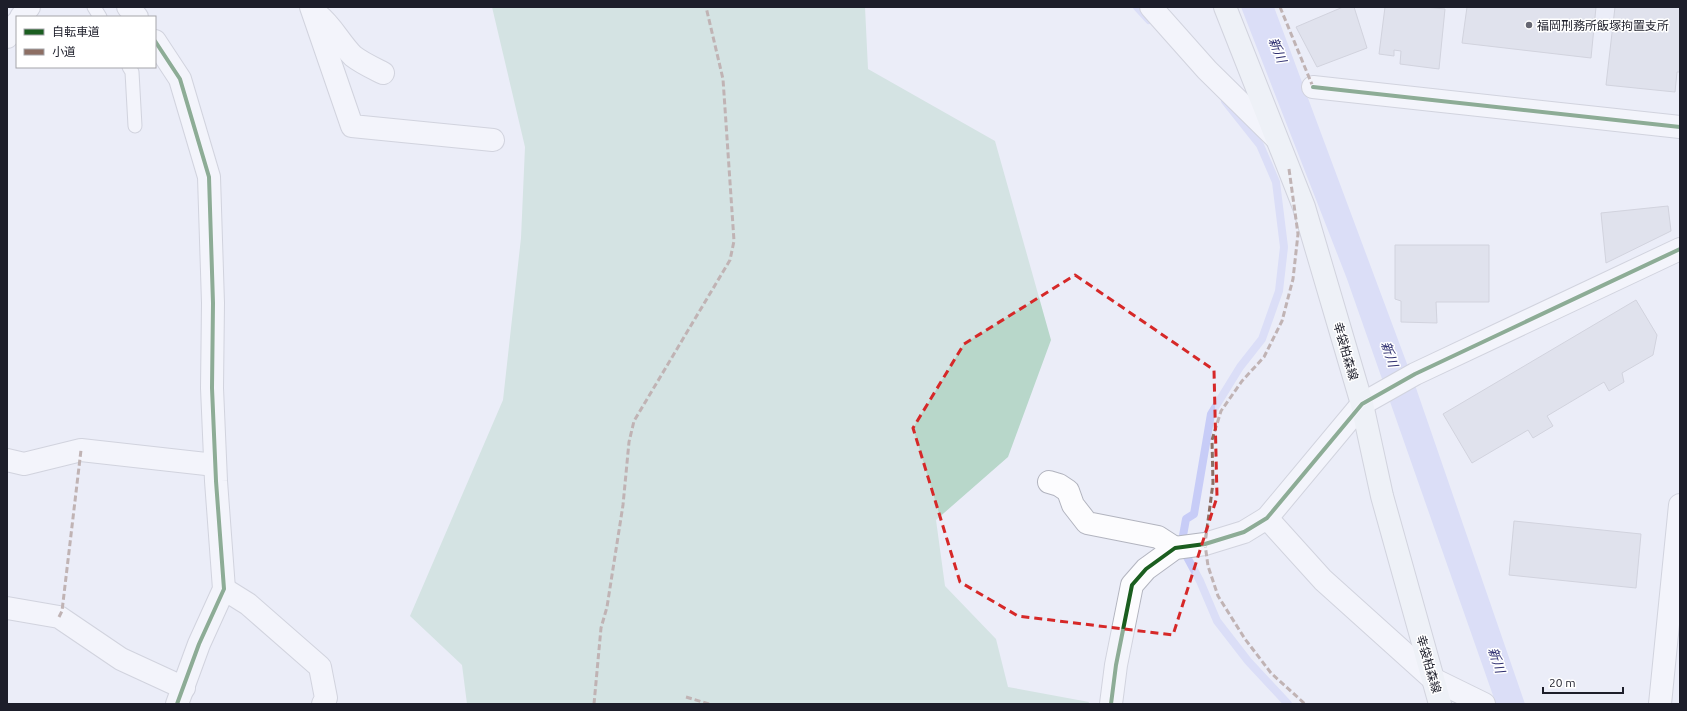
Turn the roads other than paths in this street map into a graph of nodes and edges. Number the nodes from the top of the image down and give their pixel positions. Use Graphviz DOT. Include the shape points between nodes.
graph roads {
  1 [pos="29,7"];
  2 [pos="94,7"];
  3 [pos="128,7"];
  4 [pos="1151,7"];
  5 [pos="1225,7"];
  6 [pos="312,9"];
  7 [pos="22,16"];
  8 [pos="99,16"];
  9 [pos="136,16"];
  10 [pos="16,24"];
  11 [pos="7,37"];
  12 [pos="156,43"];
  13 [pos="130,68"];
  14 [pos="383,73"];
  15 [pos="1313,87"];
  16 [pos="135,126"];
  17 [pos="1680,127"];
  18 [pos="1276,138"];
  19 [pos="493,140"];
  20 [pos="1680,249"];
  21 [pos="1371,398"];
  22 [pos="7,460"];
  23 [pos="215,465"];
  24 [pos="1049,482"];
  25 [pos="1680,505"];
  26 [pos="1267,518"];
  27 [pos="1175,548"];
  28 [pos="224,589"];
  29 [pos="7,608"];
  30 [pos="1433,679"];
  31 [pos="181,696"];
  32 [pos="323,704"];
  33 [pos="1111,704"];
  34 [pos="1440,704"];
  35 [pos="1484,704"];
  36 [pos="1660,704"];
  1 -- 7 [label="street"];
  2 -- 8 [label="lane"];
  3 -- 9 [label="street"];
  4 -- 18 [label="street" via="1207,70"];
  5 -- 18 [label="main road, 幸袋柏森線"];
  6 -- 14 [label="street" via="353,56"];
  6 -- 19 [label="street" via="352,126"];
  10 -- 11 [label="street"];
  12 -- 23 [label="street" via="180,80 209,177"];
  13 -- 16 [label="lane" via="132,72"];
  15 -- 17 [label="street"];
  18 -- 21 [label="main road, 幸袋柏森線" via="1304,207"];
  20 -- 21 [label="street" via="1415,374"];
  21 -- 26 [label="street"];
  21 -- 30 [label="main road, 幸袋柏森線" via="1382,496"];
  22 -- 23 [label="street" via="24,464 81,450"];
  23 -- 28 [label="street"];
  24 -- 27 [label="street" via="1059,485 1068,492 1073,505 1087,523 1158,538"];
  25 -- 36 [label="street"];
  26 -- 27 [label="street" via="1244,532 1205,544"];
  26 -- 30 [label="street" via="1323,580"];
  27 -- 33 [label="street" via="1146,569 1132,585"];
  28 -- 31 [label="street" via="199,644"];
  28 -- 32 [label="street" via="248,604 320,667 326,698"];
  29 -- 31 [label="street" via="59,617"];
  30 -- 34 [label="main road, 幸袋柏森線"];
  30 -- 35 [label="street"];
}
